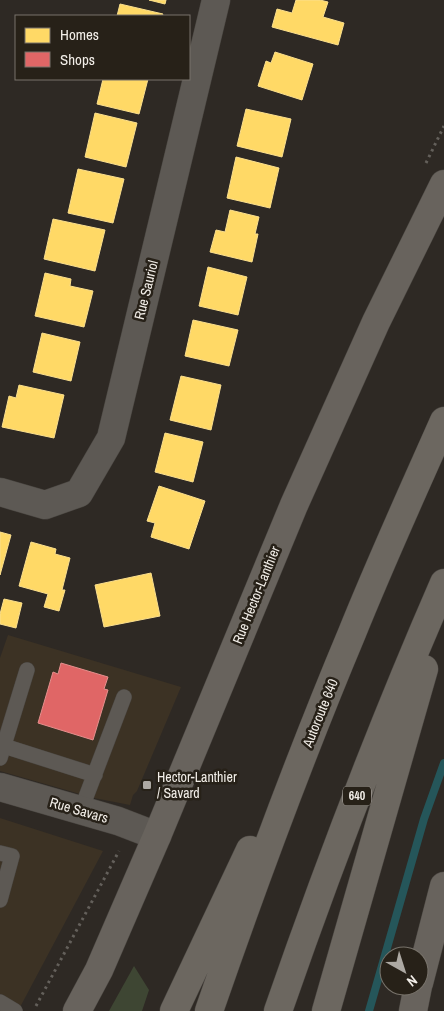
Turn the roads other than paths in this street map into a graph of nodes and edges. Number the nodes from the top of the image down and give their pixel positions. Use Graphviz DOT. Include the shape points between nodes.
graph roads {
  1 [pos="216,0"];
  2 [pos="444,184"];
  3 [pos="444,421"];
  4 [pos="0,492"];
  5 [pos="444,583"];
  6 [pos="444,600"];
  7 [pos="352,631"];
  8 [pos="27,670"];
  9 [pos="124,697"];
  10 [pos="2,752"];
  11 [pos="95,775"];
  12 [pos="0,787"];
  13 [pos="81,810"];
  14 [pos="157,836"];
  15 [pos="0,854"];
  16 [pos="444,886"];
  17 [pos="0,900"];
  18 [pos="429,946"];
  19 [pos="416,996"];
  20 [pos="0,1002"];
  21 [pos="16,1011"];
  22 [pos="78,1011"];
  23 [pos="174,1011"];
  24 [pos="209,1011"];
  25 [pos="278,1011"];
  26 [pos="326,1011"];
  27 [pos="413,1011"];
  1 -- 4 [label="street, Rue Sauriol" via="111,438 79,493 45,505"];
  2 -- 14 [label="street, Rue Hector-Lanthier" via="376,322 294,505"];
  3 -- 7 [label="highway, Autoroute 640"];
  5 -- 25 [label="highway, 640" via="328,870"];
  6 -- 26 [label="highway"];
  7 -- 23 [label="highway"];
  7 -- 24 [label="highway, Autoroute 640" via="272,835"];
  8 -- 10 [label="lane"];
  9 -- 11 [label="lane"];
  10 -- 11 [label="lane"];
  11 -- 13 [label="lane"];
  12 -- 13 [label="street, Rue Savars"];
  13 -- 14 [label="street, Rue Savars"];
  14 -- 22 [label="street, Rue Hector-Lanthier"];
  15 -- 17 [label="lane" via="12,856"];
  16 -- 18 [label="street"];
  19 -- 27 [label="street"];
  20 -- 21 [label="lane"];
}
